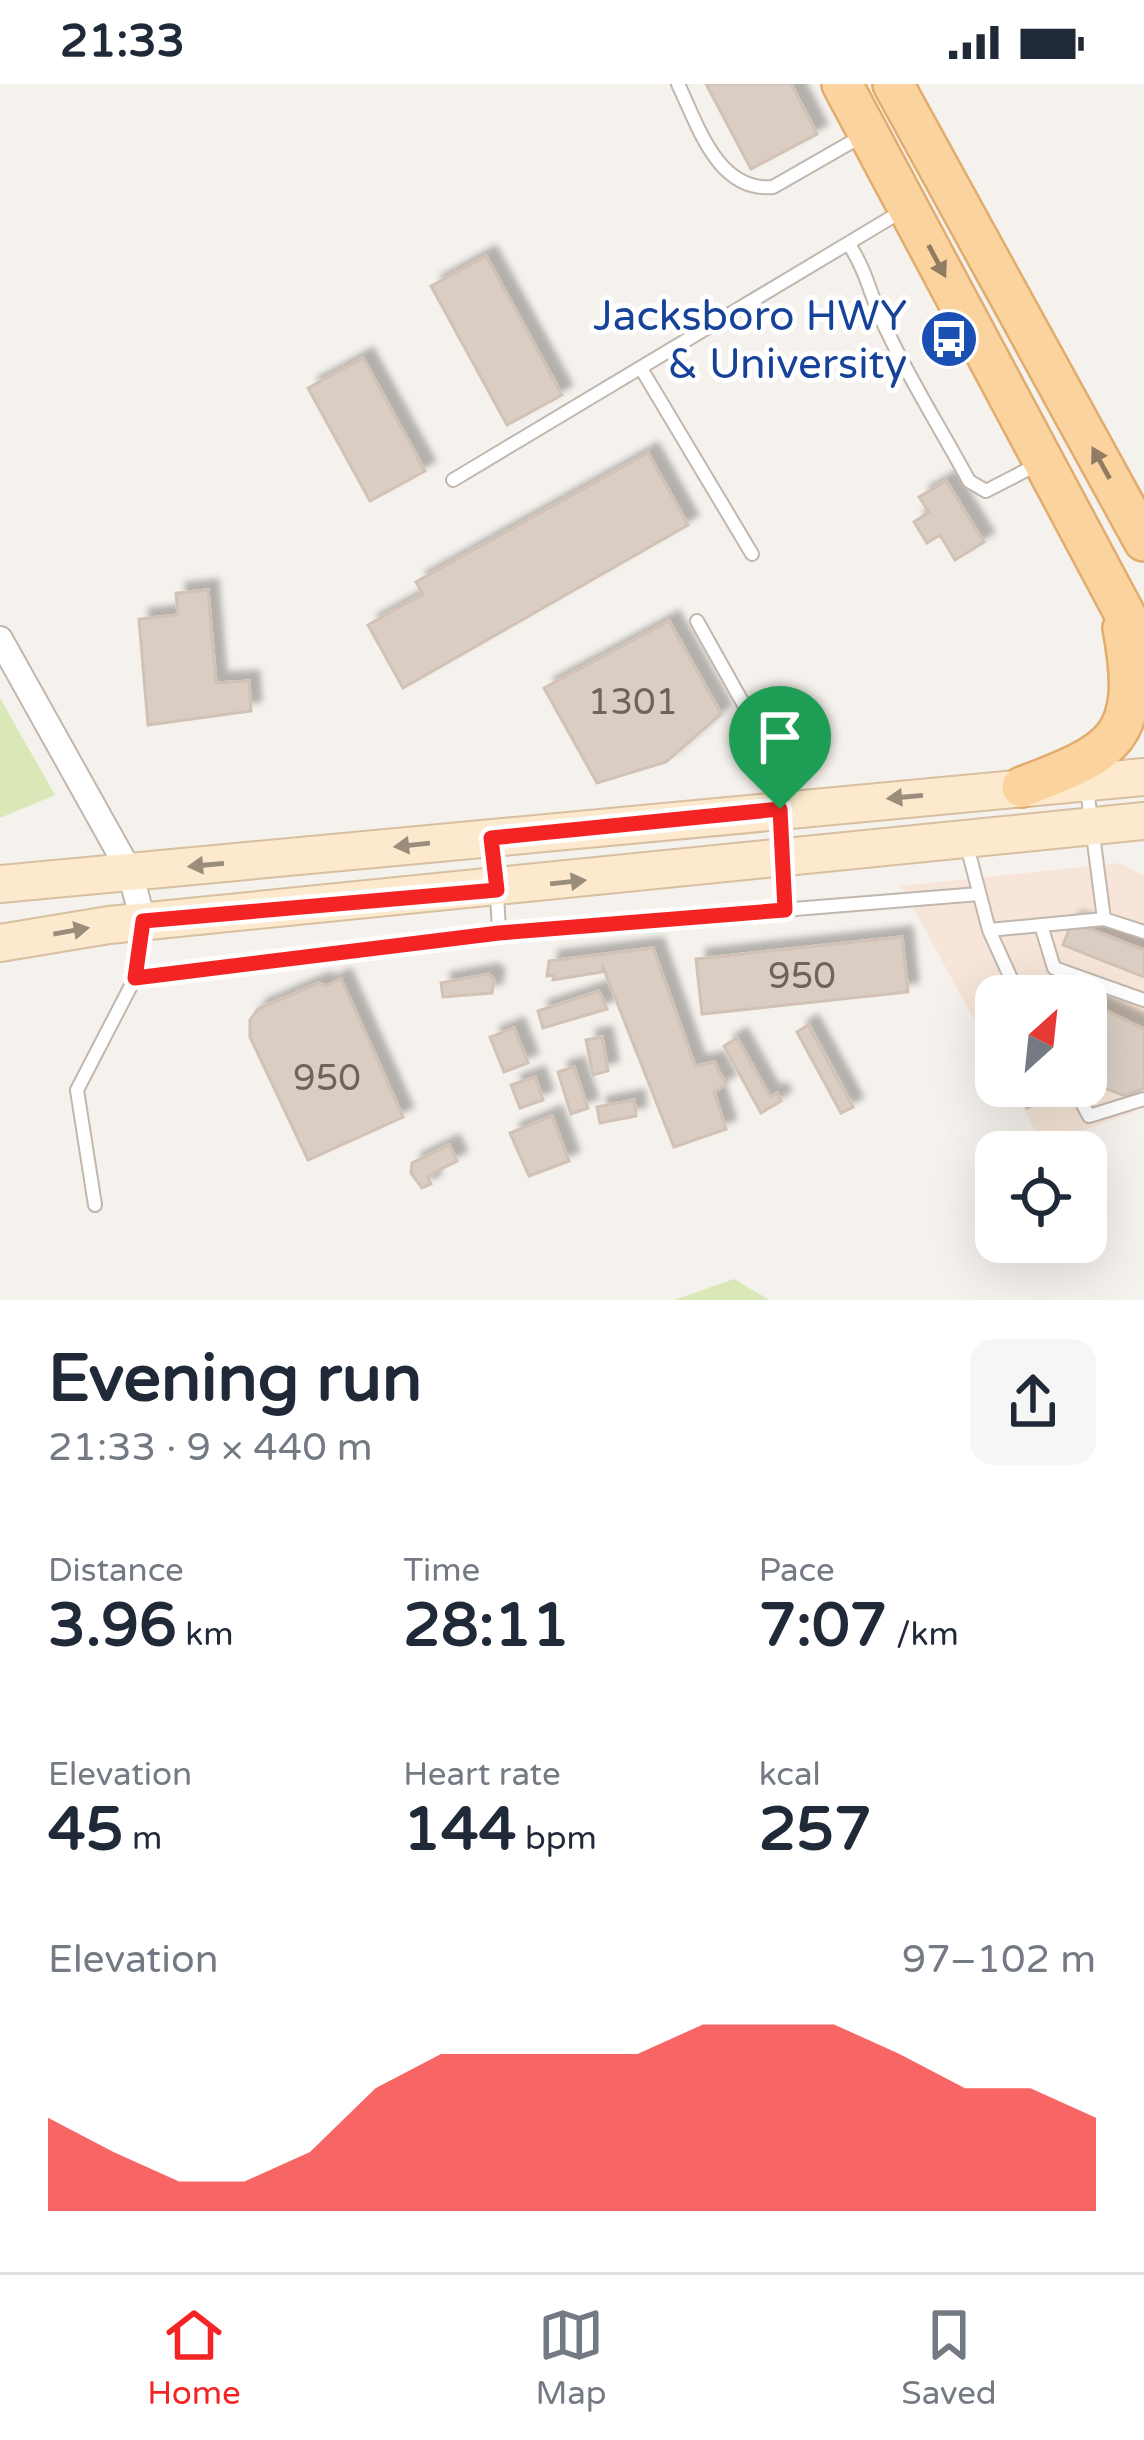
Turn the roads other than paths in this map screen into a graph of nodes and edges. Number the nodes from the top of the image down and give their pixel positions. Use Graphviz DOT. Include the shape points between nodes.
graph roads {
  1 [pos="678,84"];
  2 [pos="842,84"];
  3 [pos="893,84"];
  4 [pos="868,133"];
  5 [pos="949,185"];
  6 [pos="908,207"];
  7 [pos="850,246"];
  8 [pos="642,370"];
  9 [pos="1044,461"];
  10 [pos="453,480"];
  11 [pos="1144,541"];
  12 [pos="752,554"];
  13 [pos="1098,562"];
  14 [pos="698,621"];
  15 [pos="0,639"];
  16 [pos="1144,650"];
  17 [pos="1144,777"];
  18 [pos="1086,782"];
  19 [pos="1022,787"];
  20 [pos="780,809"];
  21 [pos="1144,821"];
  22 [pos="1094,827"];
  23 [pos="491,838"];
  24 [pos="965,840"];
  25 [pos="782,860"];
  26 [pos="130,872"];
  27 [pos="0,884"];
  28 [pos="497,890"];
  29 [pos="980,894"];
  30 [pos="785,910"];
  31 [pos="1104,919"];
  32 [pos="143,921"];
  33 [pos="1041,925"];
  34 [pos="988,930"];
  35 [pos="1144,932"];
  36 [pos="499,933"];
  37 [pos="0,943"];
  38 [pos="1009,975"];
  39 [pos="135,978"];
  40 [pos="1144,1000"];
  41 [pos="1144,1099"];
  42 [pos="1084,1107"];
  43 [pos="95,1205"];
  1 -- 4 [label="lane" via="717,164 758,188"];
  2 -- 4 [label="main road"];
  3 -- 5 [label="main road"];
  4 -- 6 [label="main road"];
  5 -- 6 [label="main road"];
  11 -- 5 [label="main road, one-way"];
  6 -- 7 [label="lane"];
  6 -- 9 [label="main road, one-way"];
  7 -- 8 [label="lane"];
  7 -- 9 [label="lane" via="969,481 986,491"];
  8 -- 10 [label="lane"];
  8 -- 12 [label="lane"];
  9 -- 13 [label="main road"];
  13 -- 16 [label="main road"];
  13 -- 19 [label="main road" via="1142,676 1141,699 1099,758"];
  14 -- 20 [label="lane" via="772,755"];
  15 -- 26 [label="street"];
  17 -- 18 [label="main road"];
  18 -- 19 [label="main road"];
  18 -- 22 [label="lane"];
  19 -- 20 [label="main road, one-way"];
  20 -- 23 [label="main road"];
  20 -- 25 [label="main road"];
  21 -- 22 [label="main road"];
  22 -- 24 [label="main road"];
  22 -- 31 [label="lane"];
  23 -- 26 [label="main road, one-way"];
  23 -- 28 [label="main road"];
  24 -- 25 [label="main road"];
  24 -- 29 [label="lane"];
  28 -- 25 [label="main road, one-way"];
  25 -- 30 [label="lane"];
  26 -- 27 [label="main road"];
  26 -- 32 [label="street"];
  28 -- 32 [label="main road"];
  28 -- 36 [label="lane"];
  29 -- 30 [label="lane"];
  29 -- 34 [label="lane"];
  30 -- 36 [label="lane"];
  31 -- 33 [label="lane"];
  31 -- 35 [label="lane"];
  37 -- 32 [label="main road, one-way"];
  32 -- 39 [label="lane"];
  33 -- 34 [label="lane"];
  33 -- 40 [label="lane" via="1054,968"];
  34 -- 38 [label="lane"];
  36 -- 39 [label="lane"];
  39 -- 43 [label="lane" via="77,1090"];
  41 -- 42 [label="lane" via="1089,1116"];
}
